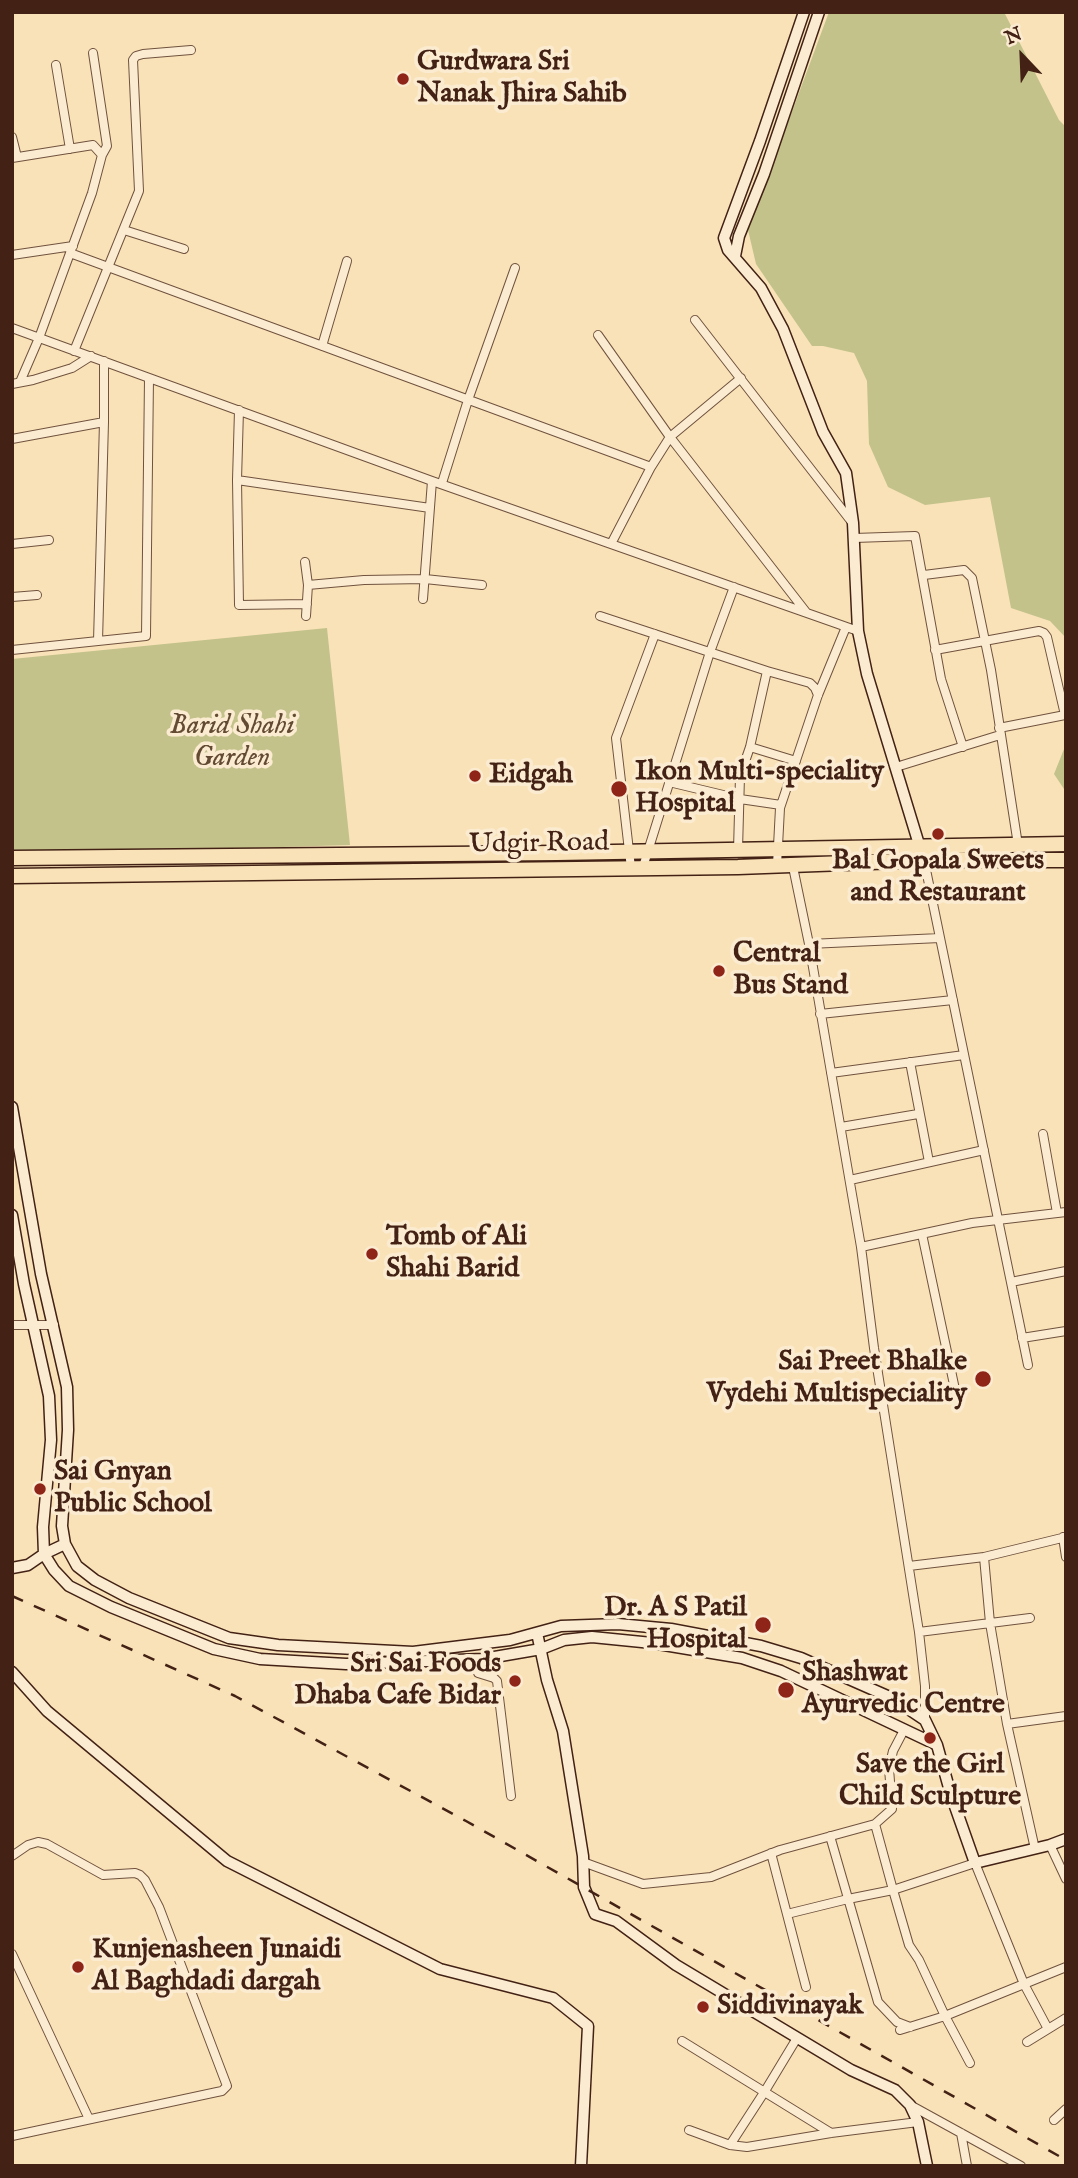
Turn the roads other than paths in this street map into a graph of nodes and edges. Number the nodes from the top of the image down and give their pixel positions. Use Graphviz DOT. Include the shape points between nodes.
graph roads {
  1 [pos="804,12"];
  2 [pos="819,12"];
  3 [pos="191,50"];
  4 [pos="93,53"];
  5 [pos="55,65"];
  6 [pos="12,137"];
  7 [pos="71,149"];
  8 [pos="102,155"];
  9 [pos="14,157"];
  10 [pos="124,230"];
  11 [pos="72,249"];
  12 [pos="184,249"];
  13 [pos="12,255"];
  14 [pos="734,256"];
  15 [pos="347,261"];
  16 [pos="107,267"];
  17 [pos="515,268"];
  18 [pos="695,320"];
  19 [pos="12,328"];
  20 [pos="598,335"];
  21 [pos="40,338"];
  22 [pos="322,345"];
  23 [pos="74,351"];
  24 [pos="91,356"];
  25 [pos="104,361"];
  26 [pos="149,378"];
  27 [pos="741,379"];
  28 [pos="16,383"];
  29 [pos="468,400"];
  30 [pos="239,410"];
  31 [pos="104,422"];
  32 [pos="670,438"];
  33 [pos="12,439"];
  34 [pos="651,467"];
  35 [pos="237,480"];
  36 [pos="437,482"];
  37 [pos="430,508"];
  38 [pos="853,523"];
  39 [pos="854,538"];
  40 [pos="49,540"];
  41 [pos="12,544"];
  42 [pos="611,544"];
  43 [pos="305,562"];
  44 [pos="924,575"];
  45 [pos="425,579"];
  46 [pos="482,584"];
  47 [pos="308,585"];
  48 [pos="734,587"];
  49 [pos="37,595"];
  50 [pos="12,597"];
  51 [pos="423,599"];
  52 [pos="307,604"];
  53 [pos="806,612"];
  54 [pos="306,616"];
  55 [pos="600,616"];
  56 [pos="846,627"];
  57 [pos="858,631"];
  58 [pos="655,634"];
  59 [pos="97,641"];
  60 [pos="985,641"];
  61 [pos="12,650"];
  62 [pos="935,650"];
  63 [pos="710,652"];
  64 [pos="767,671"];
  65 [pos="818,695"];
  66 [pos="1000,731"];
  67 [pos="750,747"];
  68 [pos="963,747"];
  69 [pos="796,761"];
  70 [pos="896,767"];
  71 [pos="669,782"];
  72 [pos="740,799"];
  73 [pos="781,805"];
  74 [pos="1066,844"];
  75 [pos="1018,845"];
  76 [pos="784,849"];
  77 [pos="738,850"];
  78 [pos="629,852"];
  79 [pos="648,852"];
  80 [pos="922,853"];
  81 [pos="12,858"];
  82 [pos="1066,860"];
  83 [pos="793,864"];
  84 [pos="777,865"];
  85 [pos="637,868"];
  86 [pos="12,876"];
  87 [pos="940,938"];
  88 [pos="809,944"];
  89 [pos="953,1000"];
  90 [pos="820,1014"];
  91 [pos="964,1055"];
  92 [pos="910,1062"];
  93 [pos="831,1073"];
  94 [pos="12,1107"];
  95 [pos="919,1114"];
  96 [pos="841,1127"];
  97 [pos="1043,1134"];
  98 [pos="984,1150"];
  99 [pos="929,1162"];
  100 [pos="850,1180"];
  101 [pos="1061,1212"];
  102 [pos="12,1215"];
  103 [pos="998,1220"];
  104 [pos="922,1234"];
  105 [pos="861,1247"];
  106 [pos="1066,1271"];
  107 [pos="1011,1282"];
  108 [pos="12,1325"];
  109 [pos="54,1325"];
  110 [pos="34,1326"];
  111 [pos="1066,1331"];
  112 [pos="1022,1338"];
  113 [pos="1028,1365"];
  114 [pos="956,1394"];
  115 [pos="1064,1537"];
  116 [pos="65,1544"];
  117 [pos="44,1554"];
  118 [pos="1066,1557"];
  119 [pos="984,1558"];
  120 [pos="909,1566"];
  121 [pos="12,1568"];
  122 [pos="1030,1618"];
  123 [pos="990,1623"];
  124 [pos="919,1632"];
  125 [pos="537,1633"];
  126 [pos="541,1649"];
  127 [pos="473,1659"];
  128 [pos="12,1672"];
  129 [pos="1066,1716"];
  130 [pos="925,1720"];
  131 [pos="1007,1724"];
  132 [pos="904,1730"];
  133 [pos="937,1745"];
  134 [pos="511,1796"];
  135 [pos="875,1824"];
  136 [pos="830,1836"];
  137 [pos="1066,1839"];
  138 [pos="1050,1845"];
  139 [pos="1035,1849"];
  140 [pos="771,1853"];
  141 [pos="12,1856"];
  142 [pos="583,1862"];
  143 [pos="975,1863"];
  144 [pos="1066,1879"];
  145 [pos="893,1890"];
  146 [pos="848,1899"];
  147 [pos="787,1914"];
  148 [pos="12,1954"];
  149 [pos="1066,1967"];
  150 [pos="1024,1984"];
  151 [pos="806,1987"];
  152 [pos="945,2016"];
  153 [pos="1066,2018"];
  154 [pos="910,2027"];
  155 [pos="1048,2029"];
  156 [pos="900,2030"];
  157 [pos="797,2038"];
  158 [pos="682,2041"];
  159 [pos="1027,2042"];
  160 [pos="970,2063"];
  161 [pos="765,2091"];
  162 [pos="910,2105"];
  163 [pos="1066,2109"];
  164 [pos="89,2119"];
  165 [pos="1054,2120"];
  166 [pos="918,2122"];
  167 [pos="689,2130"];
  168 [pos="831,2133"];
  169 [pos="961,2133"];
  170 [pos="12,2136"];
  171 [pos="730,2145"];
  172 [pos="581,2166"];
  173 [pos="927,2166"];
  174 [pos="967,2166"];
  175 [pos="1021,2166"];
  1 -- 14 [label="main road" via="723,238"];
  2 -- 14 [label="main road"];
  3 -- 10 [label="street" via="143,54 133,60 140,180"];
  4 -- 8 [label="street" via="107,146"];
  5 -- 7 [label="street"];
  6 -- 9 [label="street"];
  7 -- 8 [label="street" via="93,145"];
  7 -- 9 [label="street"];
  8 -- 11 [label="street"];
  10 -- 12 [label="street"];
  10 -- 16 [label="street"];
  11 -- 13 [label="street"];
  11 -- 16 [label="street"];
  11 -- 21 [label="street"];
  14 -- 38 [label="main road" via="761,288 783,329 823,432 846,473"];
  15 -- 22 [label="street"];
  16 -- 22 [label="street"];
  16 -- 23 [label="street"];
  17 -- 29 [label="street"];
  18 -- 27 [label="street"];
  19 -- 21 [label="street"];
  20 -- 32 [label="street"];
  21 -- 23 [label="street"];
  21 -- 28 [label="street"];
  22 -- 29 [label="street"];
  23 -- 24 [label="street"];
  24 -- 25 [label="street"];
  24 -- 28 [label="street" via="72,368"];
  25 -- 26 [label="street"];
  25 -- 31 [label="street"];
  26 -- 30 [label="street"];
  26 -- 59 [label="street" via="146,636"];
  27 -- 32 [label="street"];
  27 -- 38 [label="street"];
  29 -- 34 [label="street"];
  29 -- 36 [label="street"];
  30 -- 35 [label="street"];
  30 -- 36 [label="street"];
  31 -- 33 [label="street"];
  31 -- 59 [label="street"];
  32 -- 34 [label="street"];
  32 -- 53 [label="street"];
  34 -- 42 [label="street"];
  35 -- 37 [label="street"];
  35 -- 52 [label="street" via="239,605"];
  36 -- 37 [label="street"];
  36 -- 42 [label="street"];
  37 -- 45 [label="street"];
  38 -- 39 [label="main road"];
  39 -- 44 [label="street" via="915,536"];
  39 -- 57 [label="main road"];
  40 -- 41 [label="street"];
  42 -- 48 [label="street"];
  43 -- 47 [label="street"];
  44 -- 60 [label="street" via="970,573"];
  44 -- 62 [label="street"];
  45 -- 46 [label="street"];
  45 -- 47 [label="street"];
  45 -- 51 [label="street"];
  47 -- 52 [label="street"];
  48 -- 53 [label="street"];
  48 -- 63 [label="street"];
  49 -- 50 [label="street"];
  52 -- 54 [label="street"];
  53 -- 56 [label="street"];
  55 -- 58 [label="street"];
  56 -- 57 [label="street"];
  56 -- 65 [label="street"];
  57 -- 70 [label="main road"];
  58 -- 63 [label="street"];
  58 -- 78 [label="street" via="616,738"];
  59 -- 61 [label="street"];
  60 -- 62 [label="street"];
  60 -- 66 [label="street"];
  60 -- 66 [label="street" via="1044,633 1065,715"];
  62 -- 68 [label="street"];
  63 -- 64 [label="street"];
  63 -- 71 [label="street"];
  64 -- 65 [label="street" via="810,683"];
  64 -- 67 [label="street"];
  65 -- 69 [label="street"];
  66 -- 68 [label="street"];
  66 -- 75 [label="street"];
  67 -- 69 [label="street"];
  67 -- 72 [label="street" via="740,776"];
  68 -- 70 [label="street"];
  69 -- 73 [label="street"];
  70 -- 80 [label="main road"];
  71 -- 72 [label="street"];
  71 -- 79 [label="street"];
  72 -- 73 [label="street"];
  72 -- 77 [label="street"];
  73 -- 76 [label="street"];
  74 -- 75 [label="highway, Udgir Road"];
  75 -- 80 [label="highway, Udgir Road"];
  76 -- 77 [label="highway, Udgir Road"];
  76 -- 80 [label="highway, Udgir Road"];
  76 -- 83 [label="street"];
  76 -- 84 [label="street"];
  77 -- 79 [label="highway, Udgir Road"];
  78 -- 79 [label="highway, Udgir Road"];
  78 -- 81 [label="highway, Udgir Road"];
  78 -- 85 [label="street"];
  79 -- 85 [label="street"];
  80 -- 82 [label="highway, Udgir Road"];
  80 -- 83 [label="highway, Udgir Road"];
  80 -- 87 [label="street"];
  83 -- 84 [label="highway, Udgir Road"];
  83 -- 88 [label="street"];
  84 -- 85 [label="highway, Udgir Road"];
  85 -- 86 [label="highway, Udgir Road"];
  87 -- 88 [label="street"];
  87 -- 89 [label="street"];
  88 -- 90 [label="street"];
  89 -- 90 [label="street"];
  89 -- 91 [label="street"];
  90 -- 93 [label="street"];
  91 -- 92 [label="street"];
  91 -- 98 [label="street"];
  92 -- 93 [label="street"];
  92 -- 95 [label="street"];
  93 -- 96 [label="street"];
  94 -- 109 [label="main road"];
  95 -- 96 [label="street"];
  95 -- 99 [label="street"];
  96 -- 100 [label="street"];
  97 -- 101 [label="street"];
  98 -- 99 [label="street"];
  98 -- 103 [label="street"];
  99 -- 100 [label="street"];
  100 -- 105 [label="street"];
  101 -- 103 [label="street"];
  102 -- 110 [label="main road"];
  103 -- 104 [label="street"];
  103 -- 107 [label="street"];
  104 -- 105 [label="street"];
  104 -- 114 [label="street"];
  105 -- 120 [label="street"];
  106 -- 107 [label="street"];
  107 -- 112 [label="street"];
  108 -- 110 [label="street"];
  109 -- 110 [label="street"];
  109 -- 116 [label="main road" via="67,1387"];
  110 -- 117 [label="main road" via="50,1396"];
  111 -- 112 [label="street"];
  112 -- 113 [label="street"];
  115 -- 118 [label="street"];
  115 -- 119 [label="street"];
  116 -- 117 [label="main road"];
  116 -- 125 [label="main road" via="77,1566 95,1580 229,1638 413,1652"];
  117 -- 121 [label="main road" via="28,1565"];
  117 -- 127 [label="main road" via="69,1586 214,1649 260,1659 346,1664"];
  119 -- 120 [label="street"];
  119 -- 123 [label="street"];
  120 -- 124 [label="street"];
  122 -- 123 [label="street"];
  123 -- 124 [label="street"];
  123 -- 131 [label="street"];
  124 -- 130 [label="street"];
  125 -- 126 [label="main road"];
  125 -- 130 [label="main road" via="561,1626 618,1624 761,1646 801,1658 892,1698"];
  126 -- 127 [label="main road"];
  126 -- 132 [label="main road" via="592,1637 742,1658 781,1671"];
  126 -- 142 [label="main road" via="563,1731"];
  127 -- 134 [label="street" via="478,1673 497,1681"];
  128 -- 172 [label="main road" via="47,1711 227,1861 440,1969 553,1998 588,2026"];
  129 -- 131 [label="street"];
  130 -- 133 [label="main road"];
  131 -- 139 [label="street"];
  132 -- 133 [label="main road"];
  132 -- 135 [label="street" via="889,1768 892,1809"];
  133 -- 143 [label="main road"];
  135 -- 136 [label="street"];
  135 -- 145 [label="street"];
  136 -- 140 [label="street"];
  136 -- 146 [label="street"];
  137 -- 138 [label="main road"];
  138 -- 139 [label="main road"];
  138 -- 144 [label="street"];
  139 -- 143 [label="main road"];
  140 -- 142 [label="street" via="710,1877 643,1884"];
  140 -- 147 [label="street"];
  141 -- 164 [label="street" via="38,1842 103,1875 135,1873 145,1880 225,2077 227,2086 222,2091"];
  142 -- 157 [label="main road" via="584,1887 595,1914 616,1921 676,1965"];
  143 -- 145 [label="street"];
  143 -- 150 [label="street"];
  145 -- 146 [label="street"];
  145 -- 152 [label="street" via="909,1945"];
  146 -- 147 [label="street"];
  146 -- 154 [label="street" via="878,2002 897,2022"];
  147 -- 151 [label="street"];
  148 -- 164 [label="street"];
  149 -- 150 [label="street"];
  150 -- 152 [label="street"];
  150 -- 155 [label="street"];
  152 -- 154 [label="street"];
  152 -- 160 [label="street"];
  153 -- 155 [label="street"];
  154 -- 156 [label="street"];
  155 -- 159 [label="street"];
  157 -- 161 [label="street"];
  157 -- 162 [label="main road" via="895,2091"];
  158 -- 161 [label="street"];
  161 -- 168 [label="street"];
  161 -- 171 [label="street"];
  162 -- 166 [label="main road"];
  162 -- 169 [label="street"];
  163 -- 165 [label="street"];
  164 -- 170 [label="street"];
  166 -- 168 [label="street"];
  166 -- 173 [label="main road"];
  167 -- 171 [label="street"];
  168 -- 171 [label="street" via="747,2147"];
  169 -- 174 [label="street"];
  169 -- 175 [label="street"];
}
